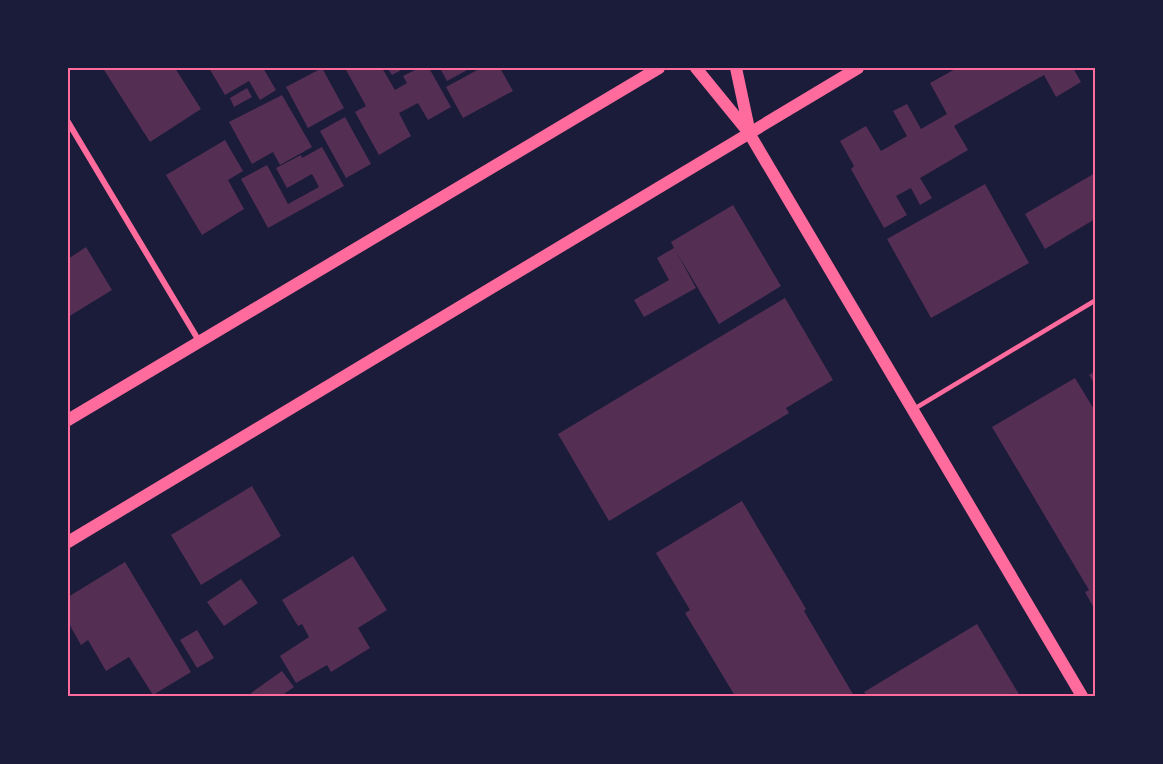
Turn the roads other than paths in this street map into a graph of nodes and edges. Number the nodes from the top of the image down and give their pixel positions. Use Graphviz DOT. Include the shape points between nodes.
graph roads {
  1 [pos="659,68"];
  2 [pos="696,68"];
  3 [pos="736,68"];
  4 [pos="858,68"];
  5 [pos="68,122"];
  6 [pos="749,133"];
  7 [pos="1095,300"];
  8 [pos="199,342"];
  9 [pos="914,409"];
  10 [pos="68,420"];
  11 [pos="68,542"];
  12 [pos="1082,696"];
  1 -- 8 [label="main road"];
  2 -- 6 [label="main road"];
  3 -- 6 [label="main road"];
  4 -- 6 [label="main road"];
  5 -- 8 [label="street"];
  6 -- 9 [label="main road"];
  6 -- 11 [label="main road"];
  7 -- 9 [label="lane"];
  8 -- 10 [label="main road"];
  9 -- 12 [label="main road"];
}
